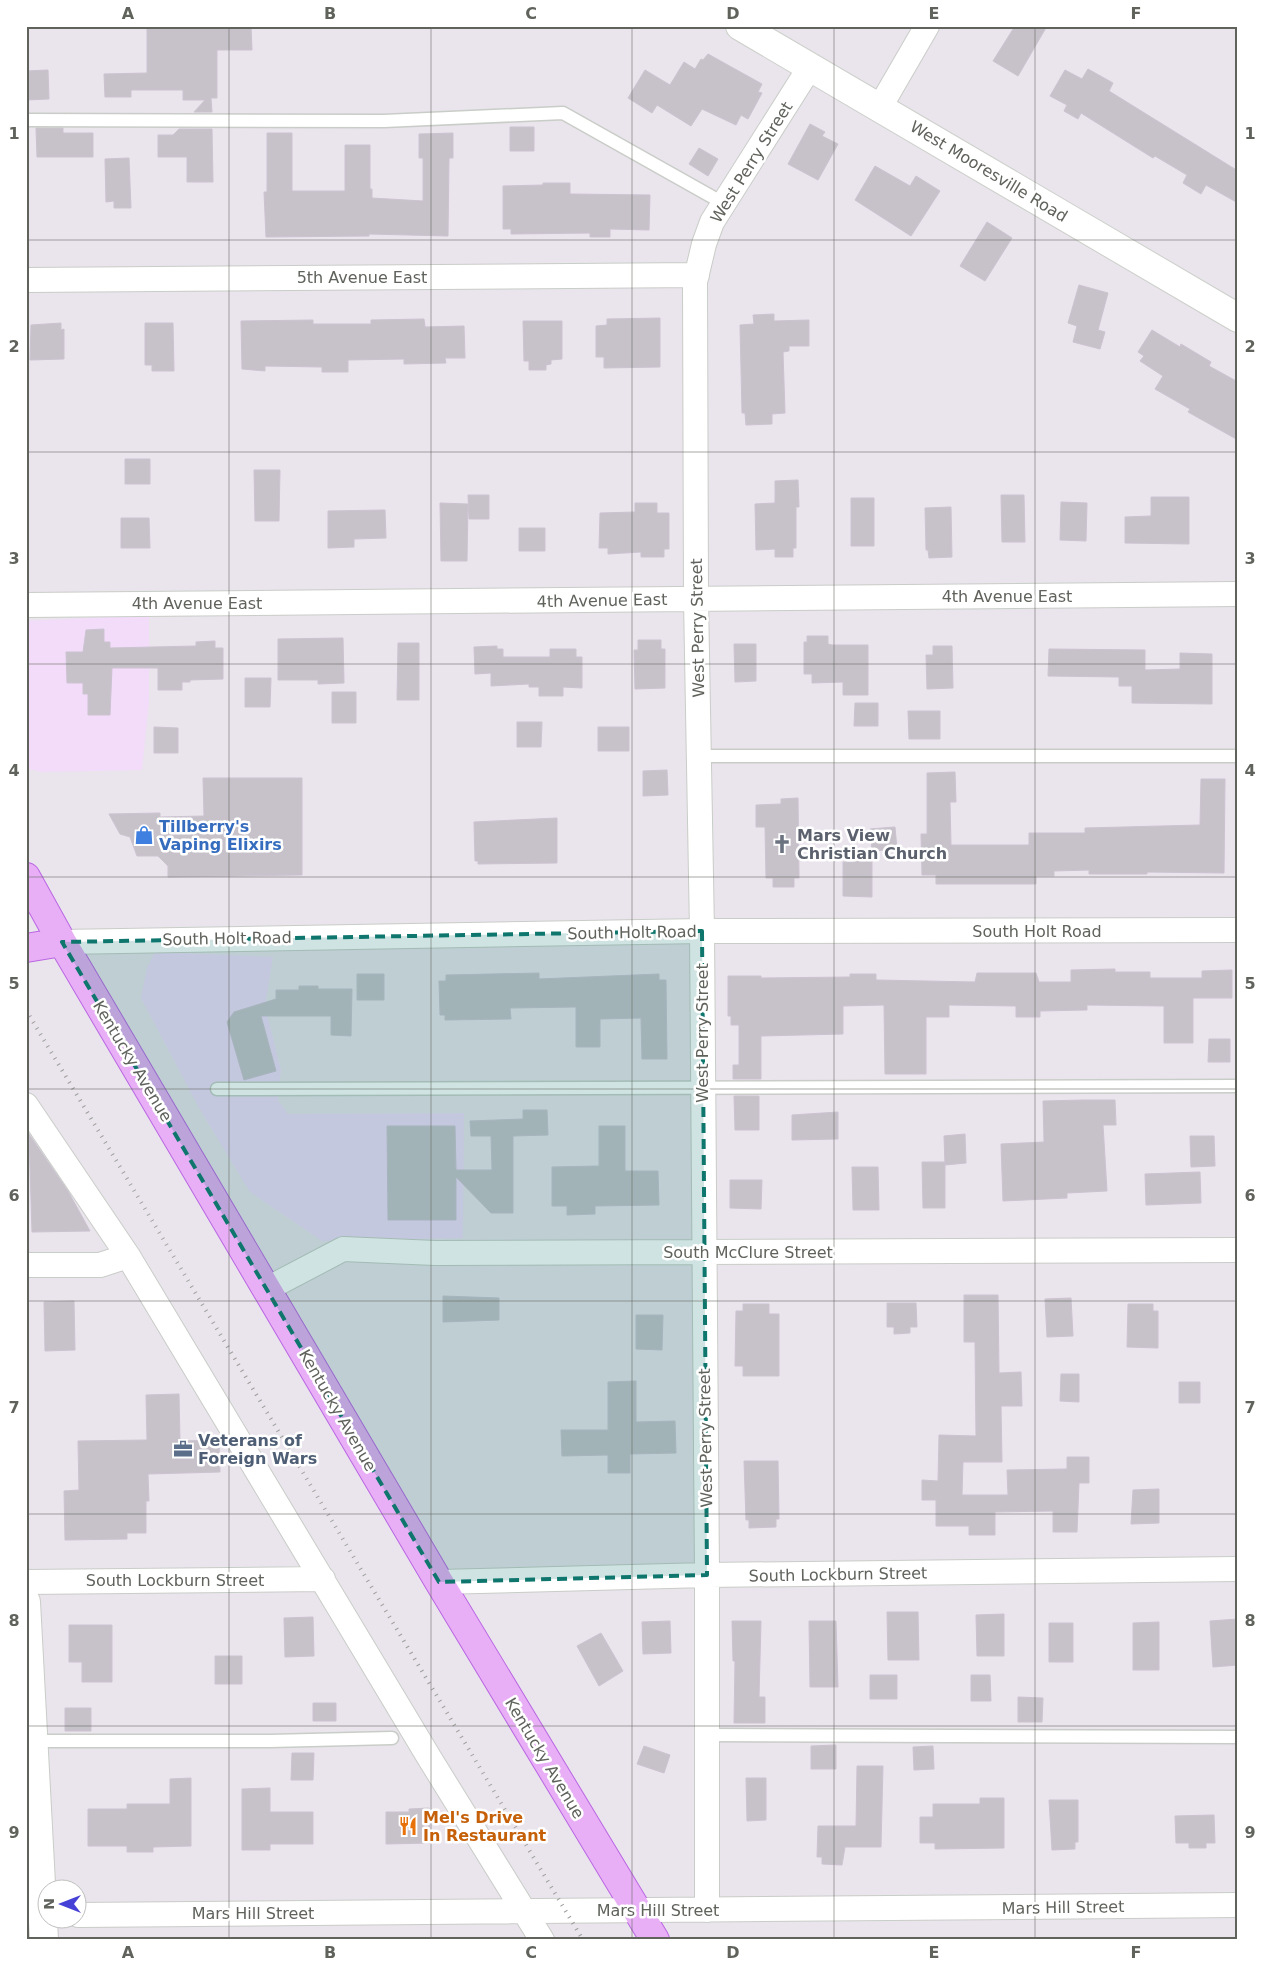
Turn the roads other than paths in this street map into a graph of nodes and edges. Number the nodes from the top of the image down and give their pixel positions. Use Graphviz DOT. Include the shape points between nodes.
graph roads {
  1 [pos="740,26"];
  2 [pos="927,26"];
  3 [pos="810,67"];
  4 [pos="880,107"];
  5 [pos="26,120"];
  6 [pos="723,203"];
  7 [pos="697,275"];
  8 [pos="26,280"];
  9 [pos="1238,318"];
  10 [pos="1238,594"];
  11 [pos="696,599"];
  12 [pos="26,605"];
  13 [pos="698,756"];
  14 [pos="1238,756"];
  15 [pos="26,878"];
  16 [pos="1238,930"];
  17 [pos="702,931"];
  18 [pos="62,942"];
  19 [pos="26,948"];
  20 [pos="1238,1086"];
  21 [pos="216,1089"];
  22 [pos="702,1089"];
  23 [pos="26,1105"];
  24 [pos="1238,1250"];
  25 [pos="703,1252"];
  26 [pos="128,1256"];
  27 [pos="26,1265"];
  28 [pos="267,1289"];
  29 [pos="1238,1569"];
  30 [pos="707,1575"];
  31 [pos="323,1579"];
  32 [pos="26,1582"];
  33 [pos="439,1582"];
  34 [pos="26,1602"];
  35 [pos="707,1735"];
  36 [pos="1238,1737"];
  37 [pos="392,1738"];
  38 [pos="30,1741"];
  39 [pos="38,1885"];
  40 [pos="1238,1905"];
  41 [pos="636,1908"];
  42 [pos="707,1910"];
  43 [pos="525,1911"];
  44 [pos="88,1915"];
  45 [pos="542,1940"];
  46 [pos="655,1940"];
  1 -- 3 [label="main road, West Mooresville Road"];
  2 -- 4 [label="street"];
  3 -- 4 [label="main road, West Mooresville Road"];
  3 -- 6 [label="street, West Perry Street"];
  4 -- 9 [label="main road, West Mooresville Road"];
  5 -- 6 [label="lane" via="384,121 563,114"];
  6 -- 7 [label="street, West Perry Street" via="706,239"];
  7 -- 8 [label="street, 5th Avenue East"];
  7 -- 11 [label="street, West Perry Street"];
  10 -- 11 [label="street, 4th Avenue East"];
  11 -- 12 [label="street, 4th Avenue East"];
  11 -- 13 [label="street, West Perry Street"];
  13 -- 14 [label="lane"];
  13 -- 17 [label="street, West Perry Street"];
  15 -- 18 [label="main road, Kentucky Avenue"];
  16 -- 17 [label="street, South Holt Road"];
  17 -- 18 [label="street, South Holt Road"];
  17 -- 22 [label="street, West Perry Street"];
  18 -- 19 [label="main road, South Holt Road"];
  18 -- 28 [label="main road, Kentucky Avenue"];
  20 -- 22 [label="lane"];
  21 -- 22 [label="lane"];
  22 -- 25 [label="street, West Perry Street"];
  23 -- 26 [label="street"];
  24 -- 25 [label="street, South McClure Street"];
  25 -- 28 [label="street, South McClure Street" via="435,1253 343,1249"];
  25 -- 30 [label="street, West Perry Street"];
  26 -- 27 [label="street" via="100,1265"];
  26 -- 31 [label="street"];
  28 -- 33 [label="main road, Kentucky Avenue"];
  29 -- 30 [label="street, South Lockburn Street"];
  30 -- 33 [label="street, South Lockburn Street"];
  30 -- 35 [label="street, West Perry Street"];
  31 -- 32 [label="street, South Lockburn Street"];
  31 -- 43 [label="street"];
  33 -- 41 [label="main road, Kentucky Avenue"];
  34 -- 38 [label="main road"];
  35 -- 36 [label="lane"];
  35 -- 42 [label="street, West Perry Street"];
  37 -- 38 [label="lane"];
  38 -- 39 [label="main road"];
  40 -- 42 [label="street, Mars Hill Street"];
  41 -- 42 [label="street, Mars Hill Street"];
  41 -- 43 [label="street, Mars Hill Street"];
  41 -- 46 [label="main road, Kentucky Avenue"];
  43 -- 44 [label="street, Mars Hill Street"];
  43 -- 45 [label="street"];
}
